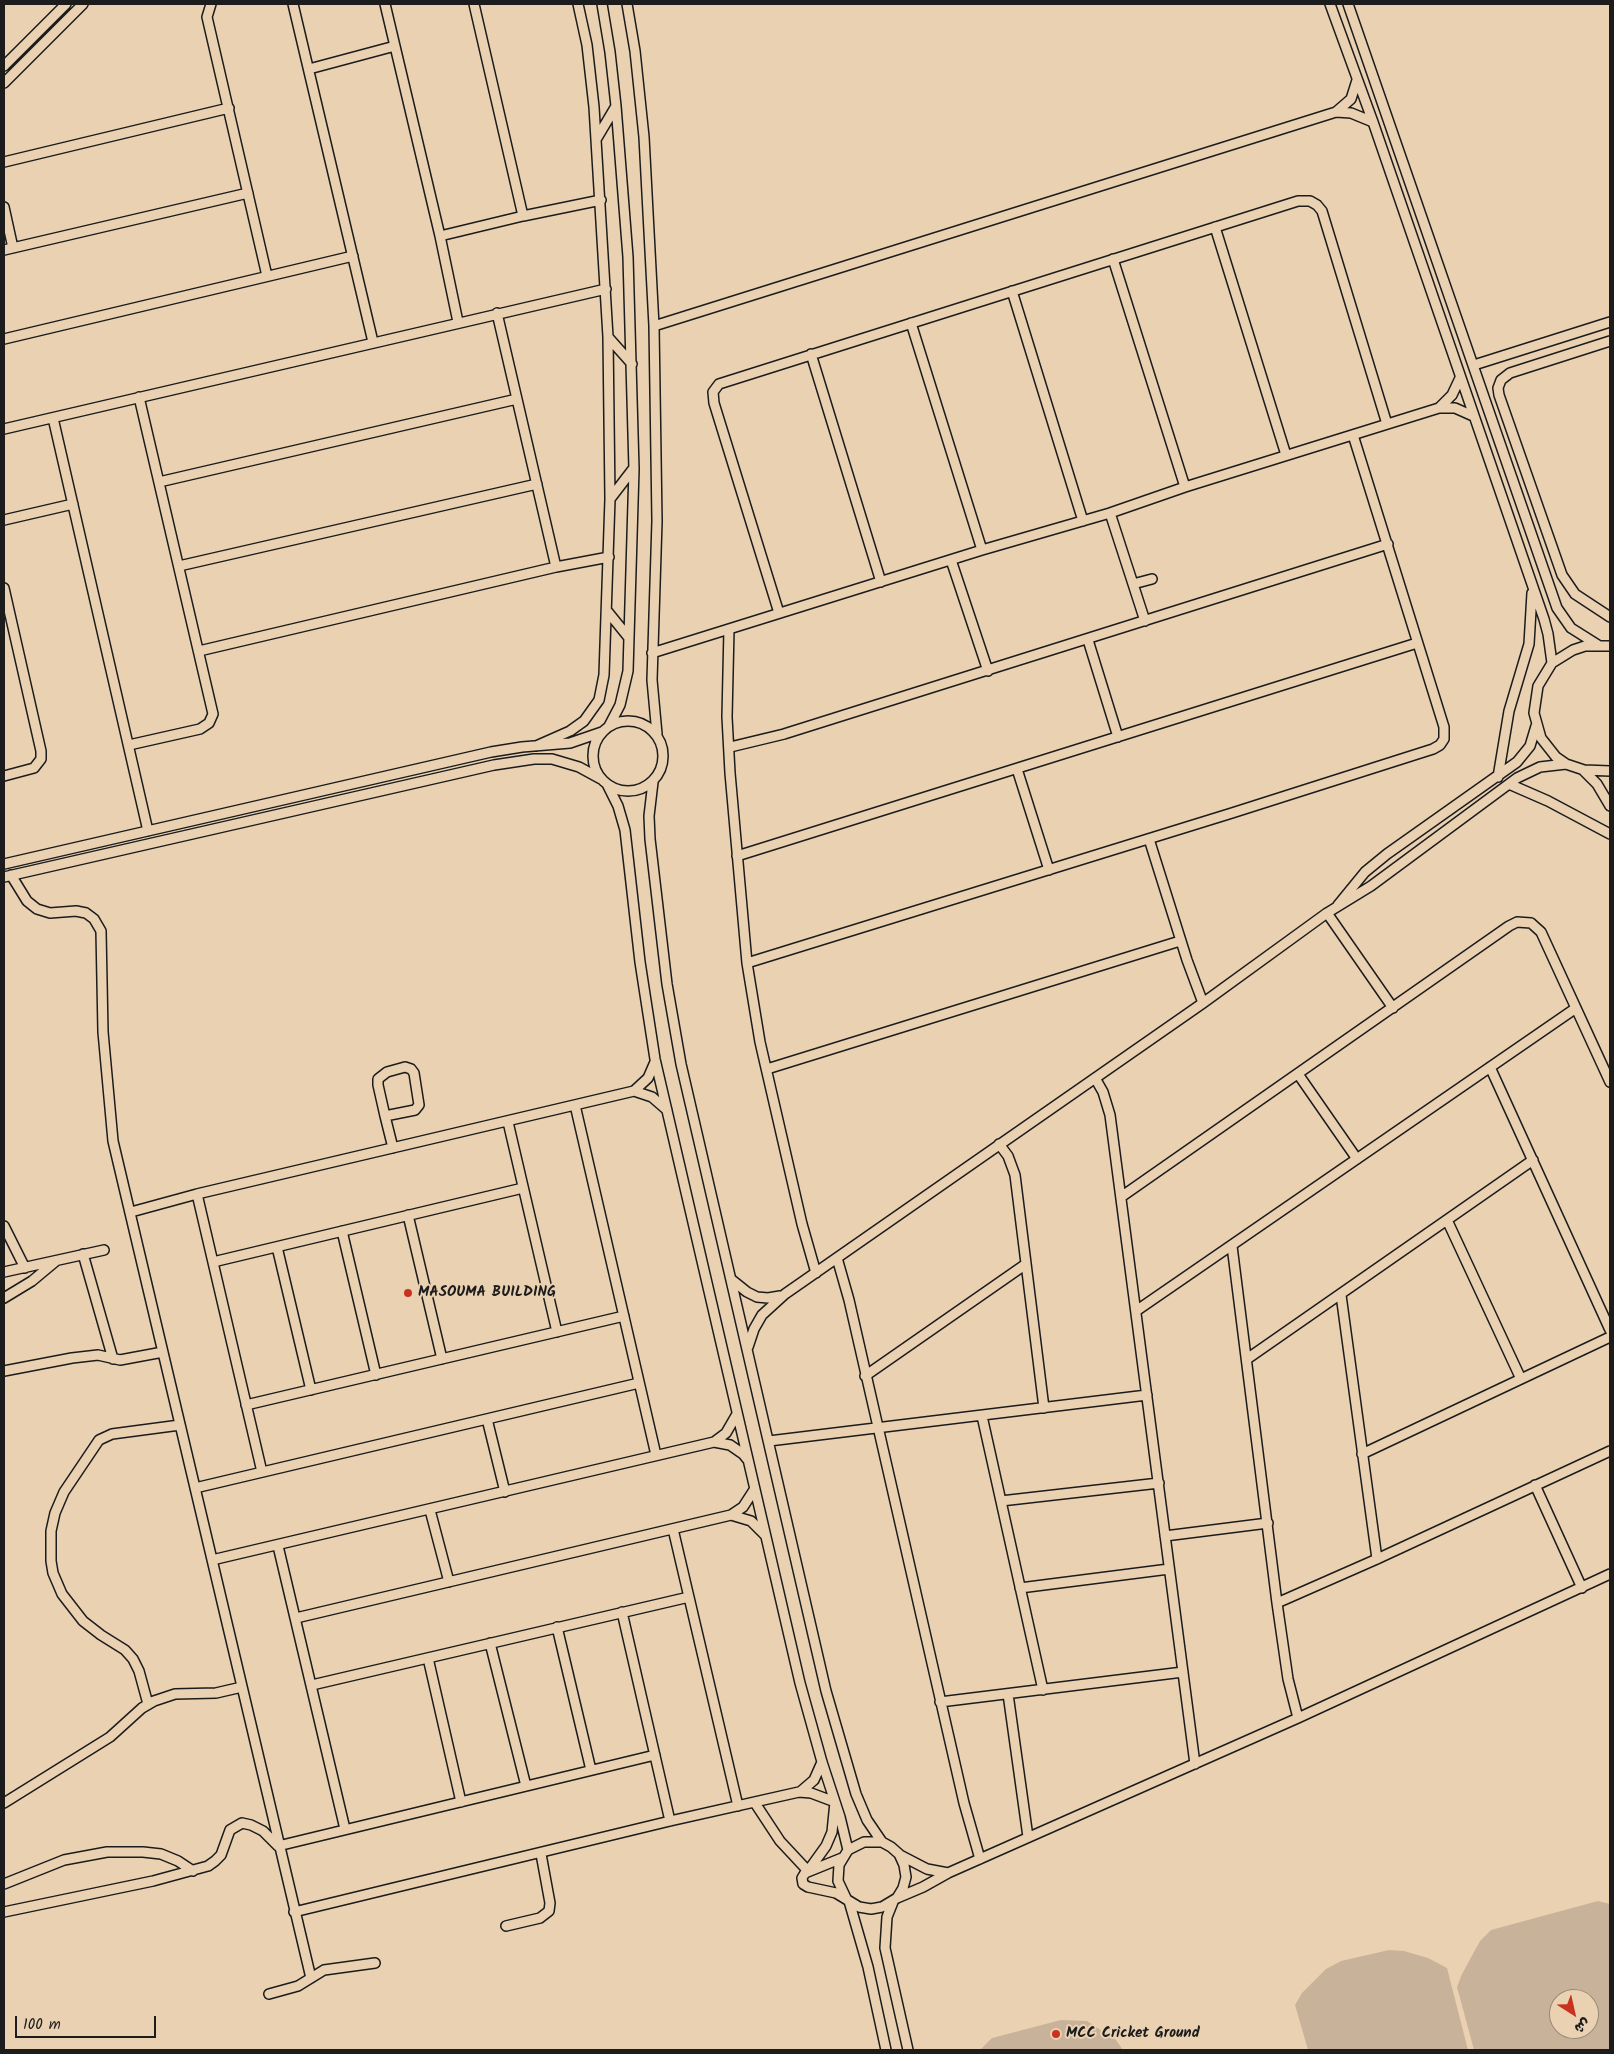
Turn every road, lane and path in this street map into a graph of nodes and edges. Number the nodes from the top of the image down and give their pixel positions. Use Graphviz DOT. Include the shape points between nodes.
graph roads {
  1 [pos="66,4"];
  2 [pos="83,4"];
  3 [pos="211,4"];
  4 [pos="294,4"];
  5 [pos="384,4"];
  6 [pos="474,4"];
  7 [pos="578,4"];
  8 [pos="602,4"];
  9 [pos="627,4"];
  10 [pos="1330,4"];
  11 [pos="1348,4"];
  12 [pos="394,46"];
  13 [pos="4,66"];
  14 [pos="309,69"];
  15 [pos="1357,80"];
  16 [pos="4,83"];
  17 [pos="616,106"];
  18 [pos="229,108"];
  19 [pos="1336,112"];
  20 [pos="1372,122"];
  21 [pos="597,138"];
  22 [pos="4,162"];
  23 [pos="248,193"];
  24 [pos="601,200"];
  25 [pos="4,207"];
  26 [pos="523,216"];
  27 [pos="1215,228"];
  28 [pos="440,236"];
  29 [pos="13,248"];
  30 [pos="4,250"];
  31 [pos="353,256"];
  32 [pos="1113,259"];
  33 [pos="267,276"];
  34 [pos="606,288"];
  35 [pos="1012,291"];
  36 [pos="497,313"];
  37 [pos="458,322"];
  38 [pos="1610,322"];
  39 [pos="911,323"];
  40 [pos="654,326"];
  41 [pos="608,337"];
  42 [pos="4,339"];
  43 [pos="1610,341"];
  44 [pos="373,342"];
  45 [pos="811,354"];
  46 [pos="632,364"];
  47 [pos="1474,365"];
  48 [pos="1460,378"];
  49 [pos="139,397"];
  50 [pos="517,399"];
  51 [pos="1439,408"];
  52 [pos="1473,416"];
  53 [pos="53,418"];
  54 [pos="1387,424"];
  55 [pos="4,429"];
  56 [pos="1353,435"];
  57 [pos="1286,455"];
  58 [pos="634,469"];
  59 [pos="159,482"];
  60 [pos="536,484"];
  61 [pos="1185,487"];
  62 [pos="610,499"];
  63 [pos="73,504"];
  64 [pos="1110,512"];
  65 [pos="4,520"];
  66 [pos="1083,521"];
  67 [pos="1388,544"];
  68 [pos="982,550"];
  69 [pos="609,557"];
  70 [pos="951,560"];
  71 [pos="179,566"];
  72 [pos="556,567"];
  73 [pos="1152,579"];
  74 [pos="881,582"];
  75 [pos="1133,584"];
  76 [pos="4,588"];
  77 [pos="1533,588"];
  78 [pos="608,612"];
  79 [pos="779,613"];
  80 [pos="1610,617"];
  81 [pos="1145,621"];
  82 [pos="729,629"];
  83 [pos="629,638"];
  84 [pos="1088,640"];
  85 [pos="1417,643"];
  86 [pos="1598,645"];
  87 [pos="1610,646"];
  88 [pos="199,651"];
  89 [pos="652,653"];
  90 [pos="1552,664"];
  91 [pos="988,671"];
  92 [pos="1536,726"];
  93 [pos="606,729"];
  94 [pos="657,734"];
  95 [pos="1118,737"];
  96 [pos="129,745"];
  97 [pos="536,746"];
  98 [pos="730,747"];
  99 [pos="1566,764"];
  100 [pos="1017,769"];
  101 [pos="1584,770"];
  102 [pos="1610,770"];
  103 [pos="4,776"];
  104 [pos="1498,777"];
  105 [pos="604,782"];
  106 [pos="653,782"];
  107 [pos="1509,784"];
  108 [pos="1610,806"];
  109 [pos="148,831"];
  110 [pos="1610,834"];
  111 [pos="1150,839"];
  112 [pos="737,856"];
  113 [pos="4,864"];
  114 [pos="1049,870"];
  115 [pos="8,876"];
  116 [pos="1338,905"];
  117 [pos="1327,913"];
  118 [pos="1180,941"];
  119 [pos="747,963"];
  120 [pos="1203,1003"];
  121 [pos="1393,1008"];
  122 [pos="1576,1008"];
  123 [pos="655,1059"];
  124 [pos="1490,1067"];
  125 [pos="767,1069"];
  126 [pos="1298,1074"];
  127 [pos="1095,1078"];
  128 [pos="1610,1082"];
  129 [pos="634,1090"];
  130 [pos="575,1105"];
  131 [pos="667,1110"];
  132 [pos="385,1116"];
  133 [pos="508,1122"];
  134 [pos="999,1144"];
  135 [pos="392,1148"];
  136 [pos="1357,1159"];
  137 [pos="1533,1160"];
  138 [pos="523,1188"];
  139 [pos="197,1194"];
  140 [pos="1121,1197"];
  141 [pos="130,1212"];
  142 [pos="408,1215"];
  143 [pos="1447,1220"];
  144 [pos="4,1226"];
  145 [pos="342,1231"];
  146 [pos="1232,1246"];
  147 [pos="277,1247"];
  148 [pos="104,1250"];
  149 [pos="84,1254"];
  150 [pos="837,1258"];
  151 [pos="57,1260"];
  152 [pos="213,1262"];
  153 [pos="1026,1264"];
  154 [pos="25,1268"];
  155 [pos="4,1272"];
  156 [pos="816,1273"];
  157 [pos="732,1280"];
  158 [pos="785,1294"];
  159 [pos="1341,1295"];
  160 [pos="4,1298"];
  161 [pos="1136,1311"];
  162 [pos="624,1316"];
  163 [pos="1610,1330"];
  164 [pos="557,1332"];
  165 [pos="1610,1337"];
  166 [pos="748,1351"];
  167 [pos="163,1352"];
  168 [pos="113,1359"];
  169 [pos="442,1359"];
  170 [pos="1247,1359"];
  171 [pos="4,1371"];
  172 [pos="376,1375"];
  173 [pos="865,1376"];
  174 [pos="1521,1379"];
  175 [pos="639,1383"];
  176 [pos="311,1390"];
  177 [pos="1146,1395"];
  178 [pos="246,1406"];
  179 [pos="1044,1408"];
  180 [pos="737,1414"];
  181 [pos="982,1416"];
  182 [pos="487,1420"];
  183 [pos="180,1425"];
  184 [pos="877,1429"];
  185 [pos="769,1441"];
  186 [pos="714,1442"];
  187 [pos="1610,1451"];
  188 [pos="1362,1454"];
  189 [pos="656,1455"];
  190 [pos="748,1460"];
  191 [pos="262,1472"];
  192 [pos="1159,1483"];
  193 [pos="1535,1486"];
  194 [pos="195,1488"];
  195 [pos="754,1490"];
  196 [pos="505,1492"];
  197 [pos="1001,1501"];
  198 [pos="430,1510"];
  199 [pos="731,1515"];
  200 [pos="1268,1523"];
  201 [pos="673,1529"];
  202 [pos="766,1536"];
  203 [pos="1165,1536"];
  204 [pos="278,1546"];
  205 [pos="1376,1559"];
  206 [pos="212,1560"];
  207 [pos="1168,1569"];
  208 [pos="1610,1574"];
  209 [pos="449,1582"];
  210 [pos="1020,1588"];
  211 [pos="1582,1588"];
  212 [pos="689,1597"];
  213 [pos="1277,1603"];
  214 [pos="622,1612"];
  215 [pos="296,1618"];
  216 [pos="557,1627"];
  217 [pos="490,1643"];
  218 [pos="428,1658"];
  219 [pos="1183,1672"];
  220 [pos="312,1685"];
  221 [pos="242,1687"];
  222 [pos="1043,1690"];
  223 [pos="1008,1694"];
  224 [pos="940,1702"];
  225 [pos="148,1704"];
  226 [pos="1298,1718"];
  227 [pos="655,1755"];
  228 [pos="822,1762"];
  229 [pos="1195,1764"];
  230 [pos="591,1770"];
  231 [pos="526,1786"];
  232 [pos="799,1792"];
  233 [pos="461,1802"];
  234 [pos="835,1802"];
  235 [pos="4,1803"];
  236 [pos="755,1803"];
  237 [pos="738,1806"];
  238 [pos="670,1821"];
  239 [pos="345,1829"];
  240 [pos="1028,1837"];
  241 [pos="882,1842"];
  242 [pos="278,1846"];
  243 [pos="541,1854"];
  244 [pos="845,1854"];
  245 [pos="899,1854"];
  246 [pos="980,1859"];
  247 [pos="193,1870"];
  248 [pos="808,1871"];
  249 [pos="948,1873"];
  250 [pos="4,1884"];
  251 [pos="848,1899"];
  252 [pos="895,1900"];
  253 [pos="4,1912"];
  254 [pos="294,1912"];
  255 [pos="506,1926"];
  256 [pos="375,1963"];
  257 [pos="310,1978"];
  258 [pos="269,1994"];
  259 [pos="886,2050"];
  260 [pos="908,2050"];
  1 -- 13 [label="street"];
  2 -- 16 [label="street"];
  3 -- 18 [label="street" via="207,17"];
  4 -- 14 [label="street"];
  5 -- 12 [label="street"];
  6 -- 26 [label="street"];
  7 -- 21 [label="street" via="587,45"];
  8 -- 17 [label="street"];
  9 -- 40 [label="street" via="636,50 643,128"];
  10 -- 15 [label="street"];
  11 -- 47 [label="street"];
  12 -- 14 [label="street"];
  12 -- 28 [label="street"];
  14 -- 31 [label="street"];
  15 -- 19 [label="street" via="1352,99"];
  15 -- 20 [label="street"];
  17 -- 21 [label="street"];
  17 -- 46 [label="street" via="628,257"];
  18 -- 22 [label="street"];
  18 -- 23 [label="street"];
  19 -- 20 [label="street" via="1352,113"];
  19 -- 40 [label="street"];
  20 -- 48 [label="street"];
  21 -- 24 [label="street"];
  23 -- 29 [label="street"];
  23 -- 33 [label="street"];
  24 -- 26 [label="street"];
  24 -- 34 [label="street"];
  25 -- 29 [label="street"];
  26 -- 28 [label="street"];
  27 -- 32 [label="street"];
  27 -- 54 [label="street" via="1302,200 1314,202 1320,208"];
  27 -- 57 [label="street"];
  28 -- 37 [label="street"];
  29 -- 30 [label="street"];
  31 -- 33 [label="street"];
  31 -- 44 [label="street"];
  32 -- 35 [label="street"];
  32 -- 61 [label="street"];
  33 -- 42 [label="street"];
  34 -- 36 [label="street"];
  34 -- 41 [label="street"];
  35 -- 39 [label="street"];
  35 -- 66 [label="street"];
  36 -- 37 [label="street"];
  36 -- 50 [label="street"];
  37 -- 44 [label="street"];
  38 -- 47 [label="street"];
  39 -- 45 [label="street"];
  39 -- 68 [label="street"];
  40 -- 89 [label="street" via="658,502"];
  41 -- 46 [label="street"];
  41 -- 62 [label="street"];
  43 -- 80 [label="street" via="1510,373 1501,380 1498,388 1562,575 1575,594"];
  44 -- 49 [label="street"];
  45 -- 74 [label="street"];
  45 -- 79 [label="street" via="723,382 712,396"];
  46 -- 58 [label="street"];
  47 -- 86 [label="street" via="1557,608 1571,628"];
  48 -- 51 [label="street" via="1452,395"];
  48 -- 52 [label="street"];
  49 -- 53 [label="street"];
  49 -- 59 [label="street"];
  50 -- 59 [label="street"];
  50 -- 60 [label="street"];
  51 -- 52 [label="street" via="1455,408"];
  51 -- 54 [label="street"];
  52 -- 77 [label="street"];
  53 -- 55 [label="street"];
  53 -- 63 [label="street"];
  54 -- 56 [label="street"];
  56 -- 57 [label="street"];
  56 -- 67 [label="street"];
  57 -- 61 [label="street"];
  58 -- 62 [label="street"];
  58 -- 83 [label="street"];
  59 -- 71 [label="street"];
  60 -- 71 [label="street"];
  60 -- 72 [label="street"];
  61 -- 64 [label="street"];
  62 -- 69 [label="street"];
  63 -- 65 [label="street"];
  63 -- 96 [label="street"];
  64 -- 66 [label="street"];
  64 -- 75 [label="street"];
  66 -- 68 [label="street"];
  67 -- 81 [label="street"];
  67 -- 85 [label="street"];
  68 -- 70 [label="street"];
  69 -- 72 [label="street"];
  69 -- 78 [label="street"];
  70 -- 74 [label="street"];
  70 -- 91 [label="street"];
  71 -- 88 [label="street"];
  72 -- 88 [label="street"];
  73 -- 75 [label="street"];
  74 -- 79 [label="street"];
  75 -- 81 [label="street"];
  76 -- 103 [label="street" via="41,751 41,758 34,768"];
  77 -- 90 [label="street" via="1548,634"];
  77 -- 104 [label="street" via="1529,644 1509,711"];
  78 -- 83 [label="street"];
  78 -- 97 [label="street" via="604,684 595,708 578,727"];
  79 -- 82 [label="street"];
  81 -- 84 [label="street"];
  82 -- 89 [label="street"];
  82 -- 98 [label="street" via="727,717"];
  83 -- 93 [label="street" via="625,688 620,705"];
  84 -- 91 [label="street"];
  84 -- 95 [label="street"];
  85 -- 95 [label="street"];
  85 -- 111 [label="street" via="1445,731 1440,745"];
  86 -- 87 [label="street"];
  86 -- 90 [label="street" via="1573,650"];
  88 -- 96 [label="street" via="213,709 208,723 200,729"];
  89 -- 94 [label="street" via="652,694"];
  90 -- 92 [label="street" via="1538,686 1534,706"];
  91 -- 98 [label="street" via="784,734"];
  92 -- 99 [label="street" via="1548,748"];
  92 -- 104 [label="street" via="1524,755"];
  93 -- 94 [label="street" via="629,720 640,722"];
  93 -- 97 [label="street" via="570,743"];
  93 -- 105 [label="street" via="597,739 593,755 596,772"];
  94 -- 106 [label="street" via="662,743 663,764"];
  95 -- 100 [label="street"];
  96 -- 109 [label="street"];
  97 -- 109 [label="street" via="492,752"];
  98 -- 112 [label="street"];
  99 -- 101 [label="street"];
  99 -- 107 [label="street" via="1540,767"];
  100 -- 112 [label="street"];
  100 -- 114 [label="street"];
  101 -- 102 [label="street"];
  101 -- 108 [label="street"];
  104 -- 116 [label="street" via="1382,858 1355,883"];
  105 -- 106 [label="street" via="630,792"];
  105 -- 115 [label="street" via="579,766 552,759 494,765"];
  105 -- 123 [label="street" via="618,806 625,830"];
  106 -- 157 [label="street" via="650,839 672,1011"];
  107 -- 110 [label="street"];
  107 -- 116 [label="street" via="1357,896"];
  109 -- 113 [label="street"];
  111 -- 114 [label="street"];
  111 -- 118 [label="street"];
  112 -- 119 [label="street"];
  114 -- 119 [label="street"];
  115 -- 141 [label="street" via="37,909 50,913 81,911 94,919 99,927 102,1024 112,1131"];
  116 -- 117 [label="street"];
  117 -- 120 [label="street"];
  117 -- 121 [label="street"];
  118 -- 120 [label="street"];
  118 -- 125 [label="street"];
  119 -- 125 [label="street"];
  120 -- 127 [label="street"];
  121 -- 122 [label="street" via="1509,926 1522,922 1535,926 1541,932"];
  121 -- 126 [label="street"];
  122 -- 124 [label="street"];
  122 -- 128 [label="street"];
  123 -- 129 [label="street" via="648,1078"];
  123 -- 131 [label="street"];
  124 -- 136 [label="street"];
  124 -- 137 [label="street"];
  125 -- 156 [label="street"];
  126 -- 136 [label="street"];
  126 -- 140 [label="street"];
  127 -- 134 [label="street"];
  127 -- 140 [label="street" via="1109,1107"];
  129 -- 130 [label="street"];
  129 -- 131 [label="street" via="652,1097"];
  130 -- 133 [label="street"];
  130 -- 162 [label="street"];
  131 -- 180 [label="street"];
  132 -- 132 [label="street" via="415,1110 419,1105 411,1068 380,1076 378,1085"];
  132 -- 135 [label="street"];
  133 -- 135 [label="street"];
  133 -- 138 [label="street"];
  134 -- 150 [label="street"];
  134 -- 153 [label="street" via="1008,1156 1015,1176"];
  135 -- 139 [label="street"];
  136 -- 146 [label="street"];
  137 -- 143 [label="street"];
  137 -- 163 [label="street"];
  138 -- 142 [label="street"];
  138 -- 164 [label="street"];
  139 -- 141 [label="street"];
  139 -- 152 [label="street"];
  140 -- 161 [label="street"];
  141 -- 167 [label="street"];
  142 -- 145 [label="street"];
  142 -- 169 [label="street"];
  143 -- 159 [label="street"];
  143 -- 174 [label="street"];
  144 -- 154 [label="street"];
  145 -- 147 [label="street"];
  145 -- 172 [label="street"];
  146 -- 161 [label="street"];
  146 -- 170 [label="street"];
  147 -- 152 [label="street"];
  147 -- 176 [label="street"];
  148 -- 149 [label="street"];
  149 -- 151 [label="street"];
  149 -- 168 [label="street"];
  150 -- 156 [label="street"];
  150 -- 173 [label="street"];
  151 -- 154 [label="street"];
  151 -- 160 [label="street"];
  152 -- 178 [label="street"];
  153 -- 173 [label="street"];
  153 -- 179 [label="street"];
  154 -- 155 [label="street"];
  156 -- 158 [label="street"];
  157 -- 158 [label="street" via="757,1297 774,1298"];
  157 -- 166 [label="street"];
  158 -- 166 [label="street" via="757,1322"];
  159 -- 170 [label="street"];
  159 -- 188 [label="street"];
  161 -- 177 [label="street"];
  162 -- 164 [label="street"];
  162 -- 175 [label="street"];
  164 -- 169 [label="street"];
  165 -- 174 [label="street"];
  166 -- 185 [label="street"];
  167 -- 168 [label="street"];
  167 -- 183 [label="street"];
  168 -- 171 [label="street" via="86,1356"];
  169 -- 172 [label="street"];
  170 -- 200 [label="street"];
  172 -- 176 [label="street"];
  173 -- 184 [label="street"];
  174 -- 188 [label="street"];
  175 -- 182 [label="street"];
  175 -- 189 [label="street"];
  176 -- 178 [label="street"];
  177 -- 179 [label="street"];
  177 -- 192 [label="street"];
  178 -- 191 [label="street"];
  179 -- 181 [label="street"];
  180 -- 186 [label="street" via="726,1433"];
  180 -- 190 [label="street"];
  181 -- 184 [label="street"];
  181 -- 197 [label="street"];
  182 -- 191 [label="street"];
  182 -- 196 [label="street"];
  183 -- 194 [label="street"];
  183 -- 225 [label="street" via="112,1434 99,1440 64,1492 51,1531 51,1561 62,1594 82,1621 134,1659"];
  184 -- 185 [label="street"];
  184 -- 224 [label="street"];
  185 -- 241 [label="street" via="842,1751 861,1807"];
  186 -- 189 [label="street"];
  186 -- 190 [label="street" via="730,1445"];
  187 -- 193 [label="street"];
  188 -- 205 [label="street"];
  189 -- 196 [label="street"];
  190 -- 195 [label="street"];
  191 -- 194 [label="street"];
  192 -- 197 [label="street"];
  192 -- 203 [label="street"];
  193 -- 205 [label="street"];
  193 -- 211 [label="street"];
  194 -- 206 [label="street"];
  195 -- 199 [label="street" via="747,1502"];
  195 -- 202 [label="street"];
  196 -- 198 [label="street"];
  197 -- 210 [label="street"];
  198 -- 204 [label="street"];
  198 -- 209 [label="street"];
  199 -- 201 [label="street"];
  199 -- 202 [label="street" via="751,1522"];
  200 -- 203 [label="street"];
  200 -- 213 [label="street"];
  201 -- 209 [label="street"];
  201 -- 212 [label="street"];
  202 -- 228 [label="street"];
  203 -- 207 [label="street"];
  204 -- 206 [label="street"];
  204 -- 215 [label="street"];
  205 -- 213 [label="street"];
  206 -- 221 [label="street"];
  207 -- 210 [label="street"];
  207 -- 219 [label="street"];
  208 -- 211 [label="street"];
  209 -- 215 [label="street"];
  210 -- 222 [label="street"];
  211 -- 226 [label="street"];
  212 -- 214 [label="street"];
  212 -- 237 [label="street"];
  213 -- 226 [label="street" via="1288,1679"];
  214 -- 216 [label="street"];
  214 -- 227 [label="street"];
  215 -- 220 [label="street"];
  216 -- 217 [label="street"];
  216 -- 230 [label="street"];
  217 -- 218 [label="street"];
  217 -- 231 [label="street"];
  218 -- 220 [label="street"];
  218 -- 233 [label="street"];
  219 -- 222 [label="street"];
  219 -- 229 [label="street"];
  220 -- 239 [label="street"];
  221 -- 225 [label="street" via="203,1694 175,1694"];
  221 -- 242 [label="street"];
  222 -- 223 [label="street"];
  223 -- 224 [label="street"];
  223 -- 240 [label="street"];
  224 -- 246 [label="street"];
  225 -- 235 [label="street" via="103,1741"];
  226 -- 229 [label="street"];
  227 -- 230 [label="street"];
  227 -- 238 [label="street"];
  228 -- 232 [label="street" via="814,1780"];
  228 -- 234 [label="street"];
  229 -- 240 [label="street"];
  230 -- 231 [label="street"];
  231 -- 233 [label="street"];
  232 -- 234 [label="street"];
  232 -- 236 [label="street"];
  233 -- 239 [label="street"];
  234 -- 244 [label="street"];
  234 -- 248 [label="street" via="829,1839"];
  236 -- 237 [label="street"];
  236 -- 248 [label="street" via="780,1841"];
  237 -- 238 [label="street"];
  238 -- 243 [label="street"];
  239 -- 242 [label="street"];
  240 -- 246 [label="street"];
  241 -- 244 [label="street" via="864,1842"];
  241 -- 245 [label="street"];
  242 -- 247 [label="street" via="257,1827 246,1823 237,1825 230,1830 216,1861"];
  242 -- 254 [label="street"];
  243 -- 254 [label="street"];
  243 -- 255 [label="street" via="550,1903 548,1911 540,1918"];
  244 -- 248 [label="street" via="832,1864"];
  244 -- 251 [label="street" via="838,1881"];
  245 -- 249 [label="street" via="927,1869"];
  245 -- 252 [label="street" via="906,1877"];
  246 -- 249 [label="street"];
  247 -- 250 [label="street" via="161,1854 107,1852 64,1860"];
  247 -- 253 [label="street"];
  248 -- 251 [label="street" via="802,1878 805,1886"];
  249 -- 252 [label="street"];
  251 -- 252 [label="street" via="859,1907 871,1909"];
  251 -- 259 [label="street" via="868,1967"];
  252 -- 260 [label="street" via="887,1917 885,1948"];
  254 -- 257 [label="street"];
  256 -- 257 [label="street" via="328,1969"];
  257 -- 258 [label="street" via="294,1988"];
}
